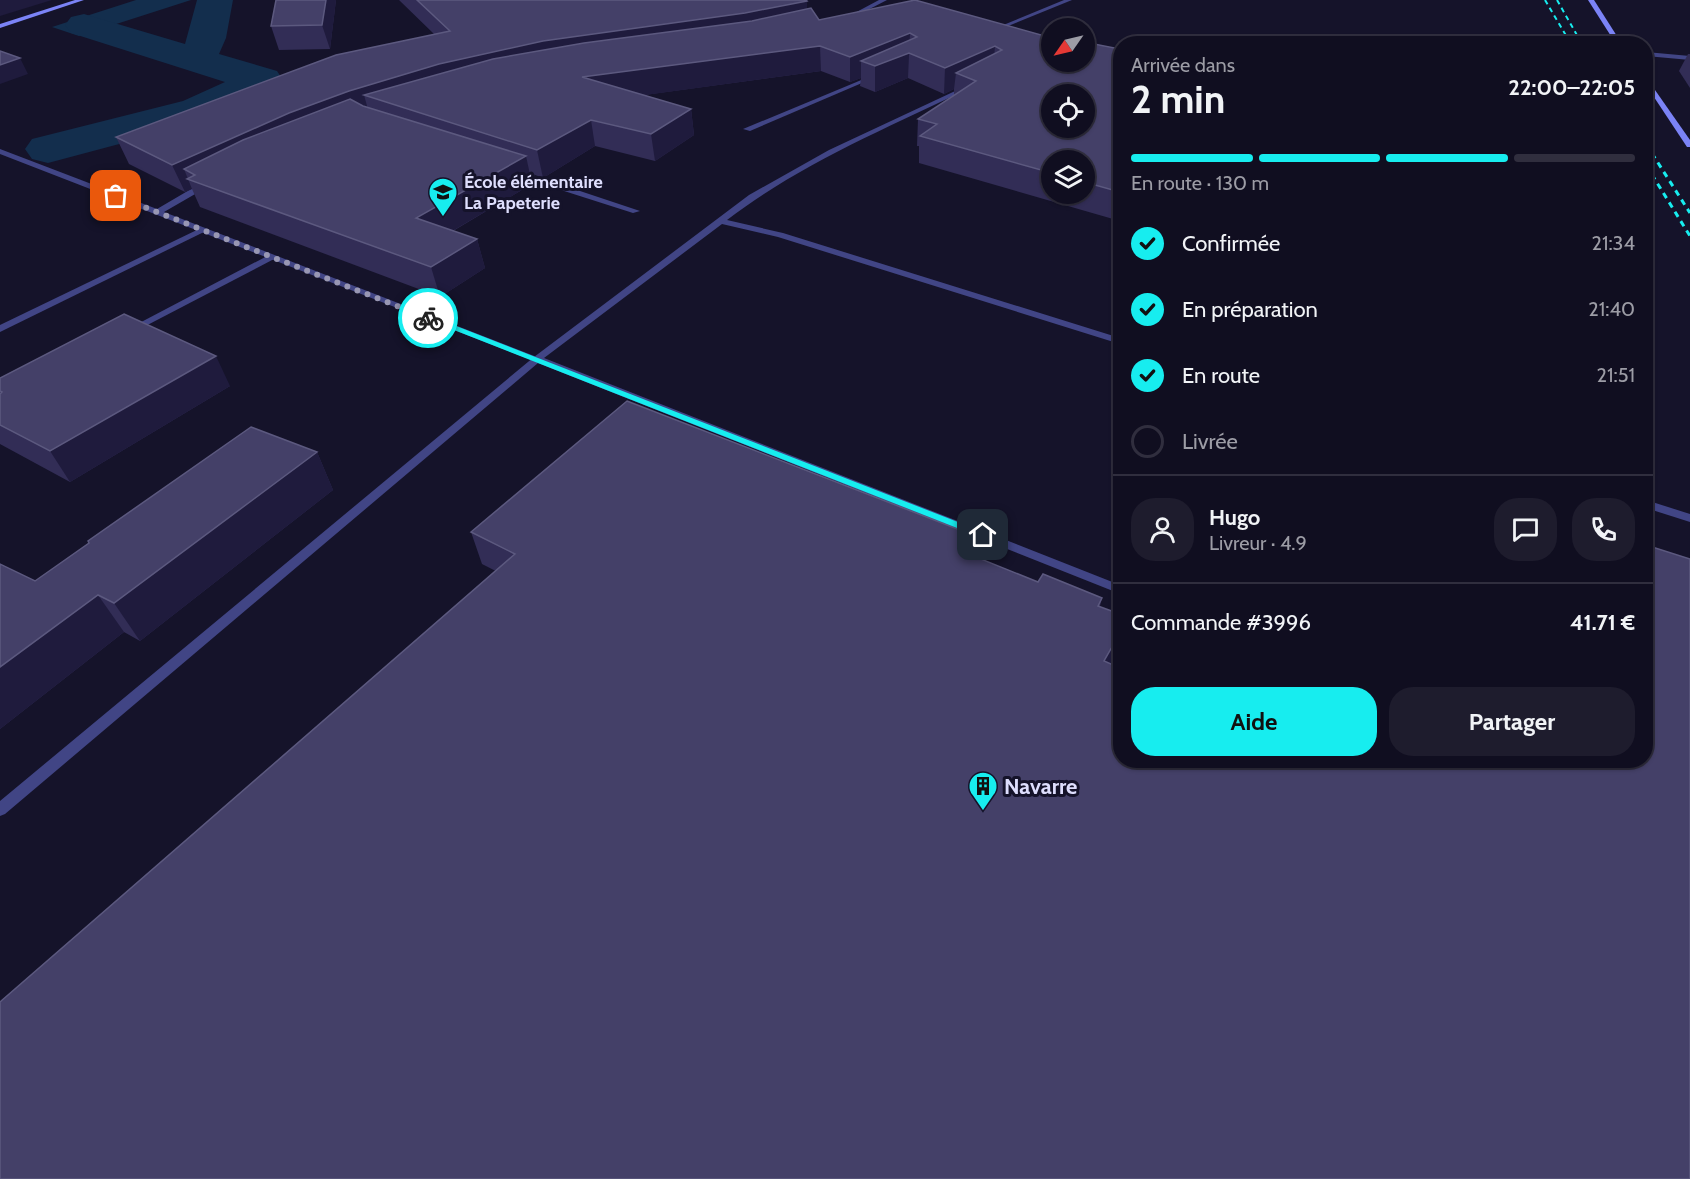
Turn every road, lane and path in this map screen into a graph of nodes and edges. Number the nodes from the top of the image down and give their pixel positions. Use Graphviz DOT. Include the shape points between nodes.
graph roads {
  1 [pos="81,0"];
  2 [pos="1068,0"];
  3 [pos="1591,0"];
  4 [pos="886,1"];
  5 [pos="839,22"];
  6 [pos="988,25"];
  7 [pos="0,26"];
  8 [pos="1614,36"];
  9 [pos="1653,55"];
  10 [pos="1690,58"];
  11 [pos="878,75"];
  12 [pos="983,80"];
  13 [pos="1653,91"];
  14 [pos="747,129"];
  15 [pos="1690,145"];
  16 [pos="0,151"];
  17 [pos="513,172"];
  18 [pos="210,182"];
  19 [pos="636,211"];
  20 [pos="158,212"];
  21 [pos="720,221"];
  22 [pos="204,230"];
  23 [pos="271,257"];
  24 [pos="0,329"];
  25 [pos="125,333"];
  26 [pos="1113,339"];
  27 [pos="537,359"];
  28 [pos="1653,506"];
  29 [pos="1690,518"];
  30 [pos="1113,586"];
  31 [pos="0,810"];
  1 -- 7 [label="street"];
  2 -- 6 [label="street" via="1002,29"];
  3 -- 8 [label="street"];
  4 -- 5 [label="street"];
  9 -- 10 [label="street"];
  11 -- 14 [label="street"];
  12 -- 21 [label="street" via="832,152 752,197"];
  13 -- 15 [label="street"];
  16 -- 20 [label="street"];
  17 -- 19 [label="street"];
  18 -- 20 [label="street"];
  20 -- 22 [label="street"];
  21 -- 26 [label="street" via="780,235"];
  21 -- 27 [label="street"];
  22 -- 23 [label="street"];
  22 -- 24 [label="street"];
  23 -- 25 [label="street"];
  23 -- 27 [label="street"];
  27 -- 30 [label="street"];
  27 -- 31 [label="street"];
  28 -- 29 [label="street"];
}
